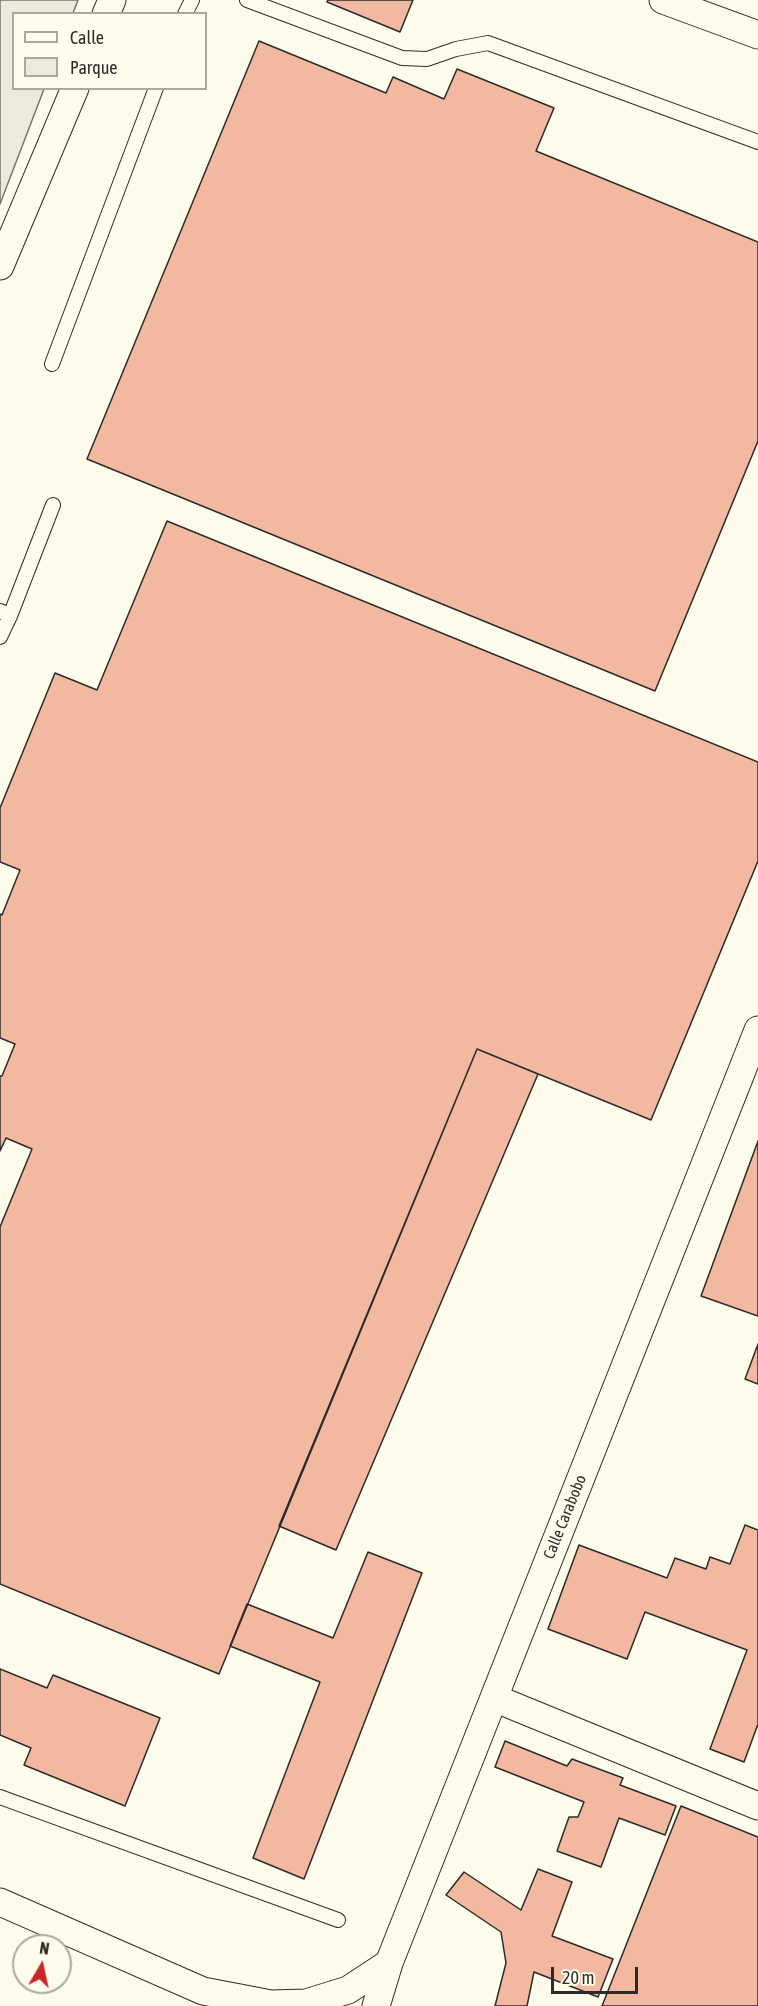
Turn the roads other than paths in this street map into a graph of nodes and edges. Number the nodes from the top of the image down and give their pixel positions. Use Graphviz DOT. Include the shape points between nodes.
graph roads {
  1 [pos="247,0"];
  2 [pos="663,0"];
  3 [pos="758,35"];
  4 [pos="74,90"];
  5 [pos="155,90"];
  6 [pos="758,142"];
  7 [pos="0,266"];
  8 [pos="52,364"];
  9 [pos="53,505"];
  10 [pos="5,613"];
  11 [pos="0,637"];
  12 [pos="758,1030"];
  13 [pos="752,1064"];
  14 [pos="494,1698"];
  15 [pos="0,1797"];
  16 [pos="758,1806"];
  17 [pos="0,1902"];
  18 [pos="338,1920"];
  19 [pos="389,1963"];
  20 [pos="209,2001"];
  21 [pos="376,2006"];
  1 -- 6 [label="lane" via="402,58 427,59 488,43"];
  2 -- 3 [label="street"];
  4 -- 7 [label="street"];
  5 -- 8 [label="lane"];
  9 -- 10 [label="lane"];
  10 -- 11 [label="lane"];
  12 -- 13 [label="street, Calle Carabobo"];
  13 -- 14 [label="street, Calle Carabobo"];
  14 -- 16 [label="street"];
  14 -- 19 [label="street, Calle Carabobo"];
  15 -- 18 [label="lane"];
  17 -- 20 [label="street"];
  19 -- 20 [label="street" via="348,1990 306,2003"];
  19 -- 21 [label="street, Calle Carabobo"];
}
